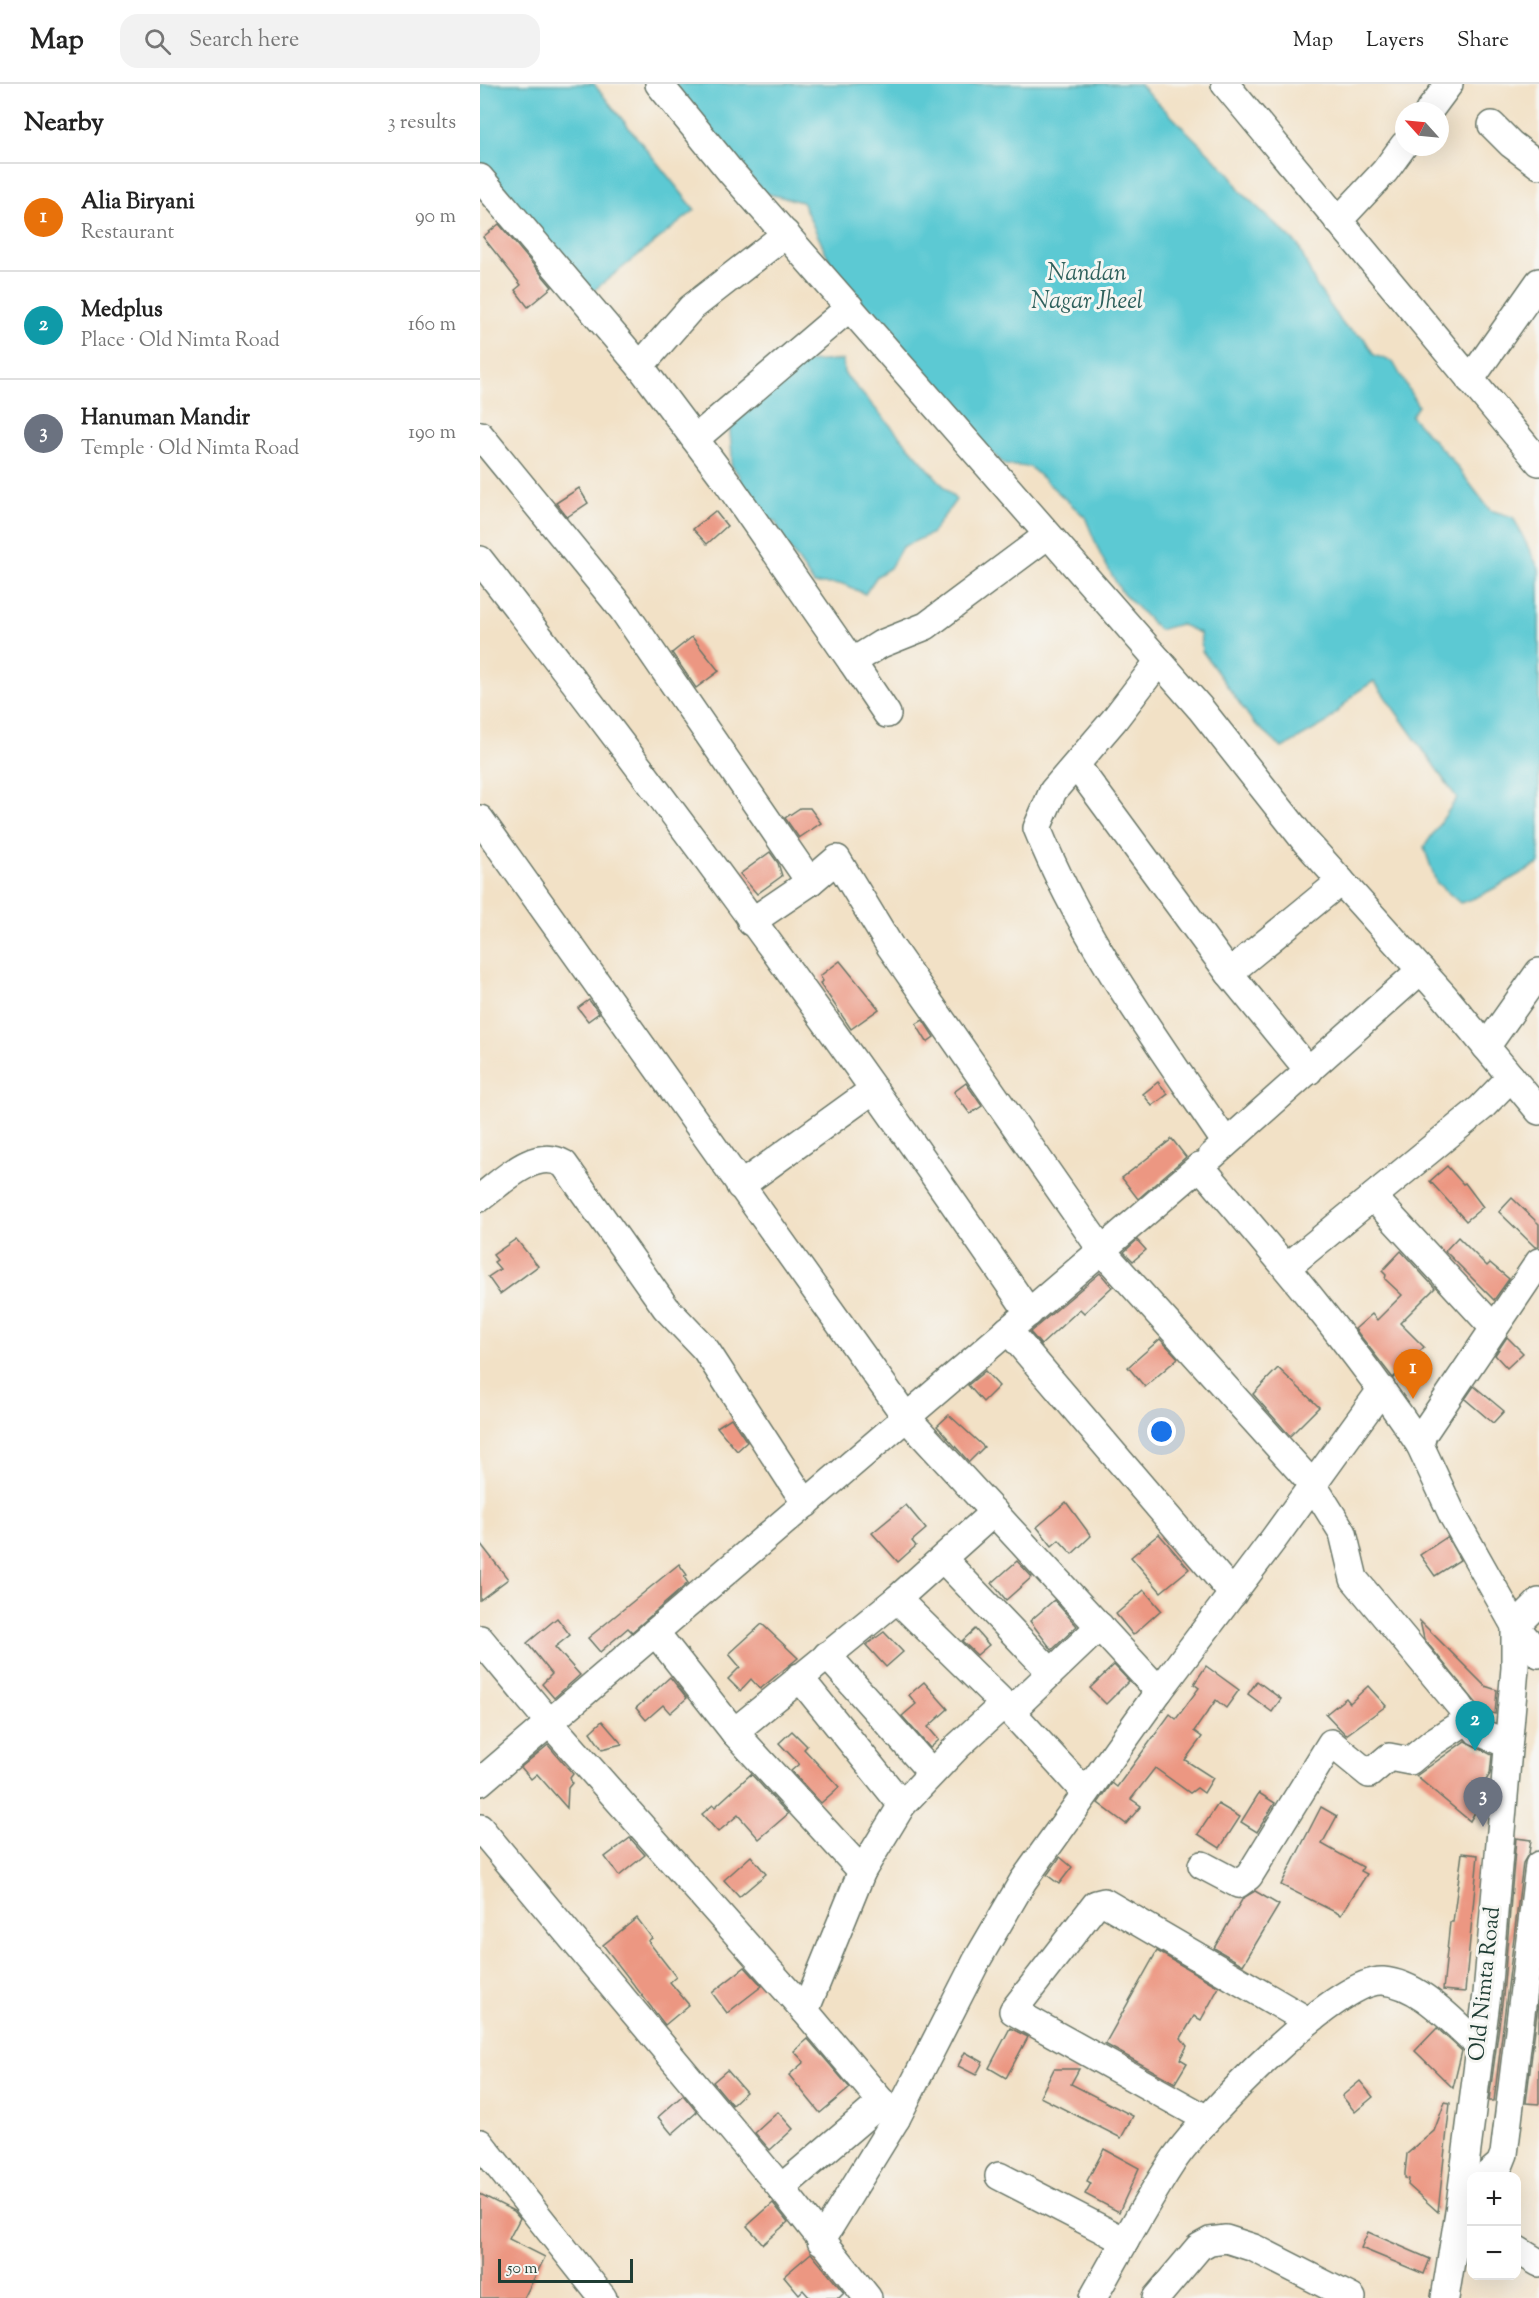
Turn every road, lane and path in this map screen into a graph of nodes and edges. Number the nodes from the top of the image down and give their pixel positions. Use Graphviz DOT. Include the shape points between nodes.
graph roads {
  1 [pos="659,84"];
  2 [pos="1225,84"];
  3 [pos="1449,84"];
  4 [pos="1436,102"];
  5 [pos="1492,125"];
  6 [pos="1396,156"];
  7 [pos="1539,165"];
  8 [pos="480,178"];
  9 [pos="1338,221"];
  10 [pos="786,234"];
  11 [pos="1539,282"];
  12 [pos="850,307"];
  13 [pos="640,366"];
  14 [pos="1470,380"];
  15 [pos="480,435"];
  16 [pos="695,439"];
  17 [pos="1535,448"];
  18 [pos="1048,535"];
  19 [pos="480,560"];
  20 [pos="1159,661"];
  21 [pos="852,662"];
  22 [pos="888,714"];
  23 [pos="1076,765"];
  24 [pos="480,819"];
  25 [pos="1341,881"];
  26 [pos="810,882"];
  27 [pos="751,922"];
  28 [pos="1421,970"];
  29 [pos="1539,972"];
  30 [pos="1229,973"];
  31 [pos="1486,1047"];
  32 [pos="1309,1071"];
  33 [pos="1511,1077"];
  34 [pos="873,1090"];
  35 [pos="1539,1111"];
  36 [pos="1226,1143"];
  37 [pos="1200,1166"];
  38 [pos="740,1186"];
  39 [pos="1373,1197"];
  40 [pos="480,1198"];
  41 [pos="1103,1252"];
  42 [pos="1539,1262"];
  43 [pos="1287,1267"];
  44 [pos="1029,1313"];
  45 [pos="1494,1328"];
  46 [pos="1008,1330"];
  47 [pos="1382,1389"];
  48 [pos="906,1417"];
  49 [pos="1420,1445"];
  50 [pos="1313,1485"];
  51 [pos="806,1504"];
  52 [pos="994,1512"];
  53 [pos="943,1559"];
  54 [pos="1233,1593"];
  55 [pos="897,1599"];
  56 [pos="1539,1602"];
  57 [pos="1100,1626"];
  58 [pos="1515,1626"];
  59 [pos="655,1632"];
  60 [pos="480,1639"];
  61 [pos="1539,1654"];
  62 [pos="826,1655"];
  63 [pos="1050,1671"];
  64 [pos="799,1677"];
  65 [pos="1159,1691"];
  66 [pos="1007,1708"];
  67 [pos="1469,1719"];
  68 [pos="549,1722"];
  69 [pos="734,1732"];
  70 [pos="1507,1744"];
  71 [pos="931,1772"];
  72 [pos="480,1782"];
  73 [pos="1084,1792"];
  74 [pos="902,1804"];
  75 [pos="480,1828"];
  76 [pos="1202,1865"];
  77 [pos="1539,1866"];
  78 [pos="862,1870"];
  79 [pos="805,2011"];
  80 [pos="1308,2021"];
  81 [pos="1480,2046"];
  82 [pos="889,2110"];
  83 [pos="1207,2119"];
  84 [pos="480,2143"];
  85 [pos="1491,2172"];
  86 [pos="999,2176"];
  87 [pos="782,2188"];
  88 [pos="1466,2202"];
  89 [pos="821,2241"];
  90 [pos="1125,2241"];
  91 [pos="1521,2252"];
  92 [pos="1539,2263"];
  93 [pos="603,2298"];
  94 [pos="868,2298"];
  95 [pos="1093,2298"];
  96 [pos="1156,2298"];
  97 [pos="1352,2298"];
  98 [pos="1444,2298"];
  1 -- 10 [label="street"];
  2 -- 9 [label="street"];
  3 -- 4 [label="street"];
  5 -- 7 [label="street"];
  6 -- 9 [label="street"];
  8 -- 13 [label="street"];
  9 -- 14 [label="street"];
  10 -- 12 [label="street"];
  10 -- 13 [label="street" via="692,308"];
  11 -- 14 [label="street"];
  12 -- 16 [label="street"];
  12 -- 18 [label="street"];
  13 -- 16 [label="street"];
  14 -- 17 [label="street"];
  15 -- 26 [label="street" via="623,610"];
  16 -- 21 [label="street"];
  18 -- 20 [label="street"];
  18 -- 21 [label="street" via="926,626 881,644"];
  19 -- 27 [label="street" via="655,788"];
  20 -- 23 [label="street"];
  20 -- 25 [label="street"];
  21 -- 22 [label="street"];
  23 -- 30 [label="street"];
  23 -- 36 [label="street" via="1053,791 1037,828 1055,872 1096,947"];
  24 -- 38 [label="street"];
  25 -- 28 [label="street"];
  25 -- 30 [label="street"];
  26 -- 27 [label="street"];
  26 -- 41 [label="street" via="837,858 890,946"];
  27 -- 34 [label="street"];
  28 -- 31 [label="street"];
  28 -- 32 [label="street"];
  29 -- 31 [label="street"];
  30 -- 32 [label="street"];
  31 -- 33 [label="street"];
  32 -- 36 [label="street"];
  33 -- 35 [label="street"];
  33 -- 39 [label="street" via="1481,1108"];
  34 -- 38 [label="street"];
  34 -- 44 [label="street"];
  36 -- 37 [label="street"];
  37 -- 41 [label="street"];
  37 -- 43 [label="street"];
  38 -- 48 [label="street"];
  39 -- 43 [label="street"];
  39 -- 45 [label="street"];
  40 -- 51 [label="street" via="539,1158 553,1158 564,1164 666,1308 706,1350"];
  41 -- 44 [label="street"];
  41 -- 50 [label="street"];
  42 -- 45 [label="street"];
  43 -- 47 [label="street"];
  44 -- 46 [label="street"];
  45 -- 49 [label="street"];
  46 -- 48 [label="street"];
  46 -- 54 [label="street"];
  47 -- 49 [label="street"];
  47 -- 50 [label="street"];
  48 -- 51 [label="street"];
  48 -- 52 [label="street"];
  49 -- 58 [label="street" via="1453,1516"];
  50 -- 54 [label="street"];
  50 -- 67 [label="street" via="1343,1533 1354,1579"];
  51 -- 59 [label="street"];
  52 -- 53 [label="street"];
  52 -- 57 [label="street"];
  53 -- 55 [label="street"];
  53 -- 63 [label="street"];
  54 -- 65 [label="street"];
  55 -- 62 [label="street"];
  55 -- 66 [label="street"];
  56 -- 58 [label="street"];
  57 -- 63 [label="street"];
  57 -- 65 [label="street"];
  58 -- 61 [label="street"];
  58 -- 70 [label="street, Old Nimta Road"];
  59 -- 68 [label="street"];
  59 -- 69 [label="street"];
  60 -- 68 [label="street"];
  62 -- 64 [label="street"];
  62 -- 71 [label="street"];
  63 -- 66 [label="street"];
  64 -- 69 [label="street"];
  64 -- 74 [label="street"];
  65 -- 73 [label="street"];
  66 -- 71 [label="street"];
  66 -- 73 [label="street"];
  67 -- 70 [label="street" via="1478,1731"];
  67 -- 76 [label="street" via="1410,1761 1389,1757 1369,1774 1331,1743 1249,1876 1238,1884"];
  68 -- 72 [label="street"];
  68 -- 79 [label="street"];
  69 -- 78 [label="street"];
  70 -- 81 [label="street, Old Nimta Road"];
  71 -- 74 [label="street"];
  73 -- 82 [label="street" via="1023,1881"];
  74 -- 78 [label="street"];
  75 -- 87 [label="street"];
  77 -- 85 [label="street" via="1504,2154"];
  78 -- 79 [label="street"];
  79 -- 82 [label="street"];
  80 -- 81 [label="street" via="1359,1985 1384,1981 1418,1994"];
  80 -- 83 [label="street"];
  80 -- 83 [label="street" via="1104,1902 1096,1904 1013,2011"];
  81 -- 88 [label="street, Old Nimta Road"];
  82 -- 87 [label="street"];
  82 -- 89 [label="street"];
  83 -- 90 [label="street" via="1174,2160"];
  84 -- 93 [label="street"];
  86 -- 90 [label="street"];
  87 -- 89 [label="street"];
  88 -- 98 [label="street, Old Nimta Road"];
  89 -- 94 [label="street"];
  90 -- 95 [label="street"];
  91 -- 92 [label="street"];
  96 -- 97 [label="street" via="1199,2247 1226,2239 1254,2248"];
}
